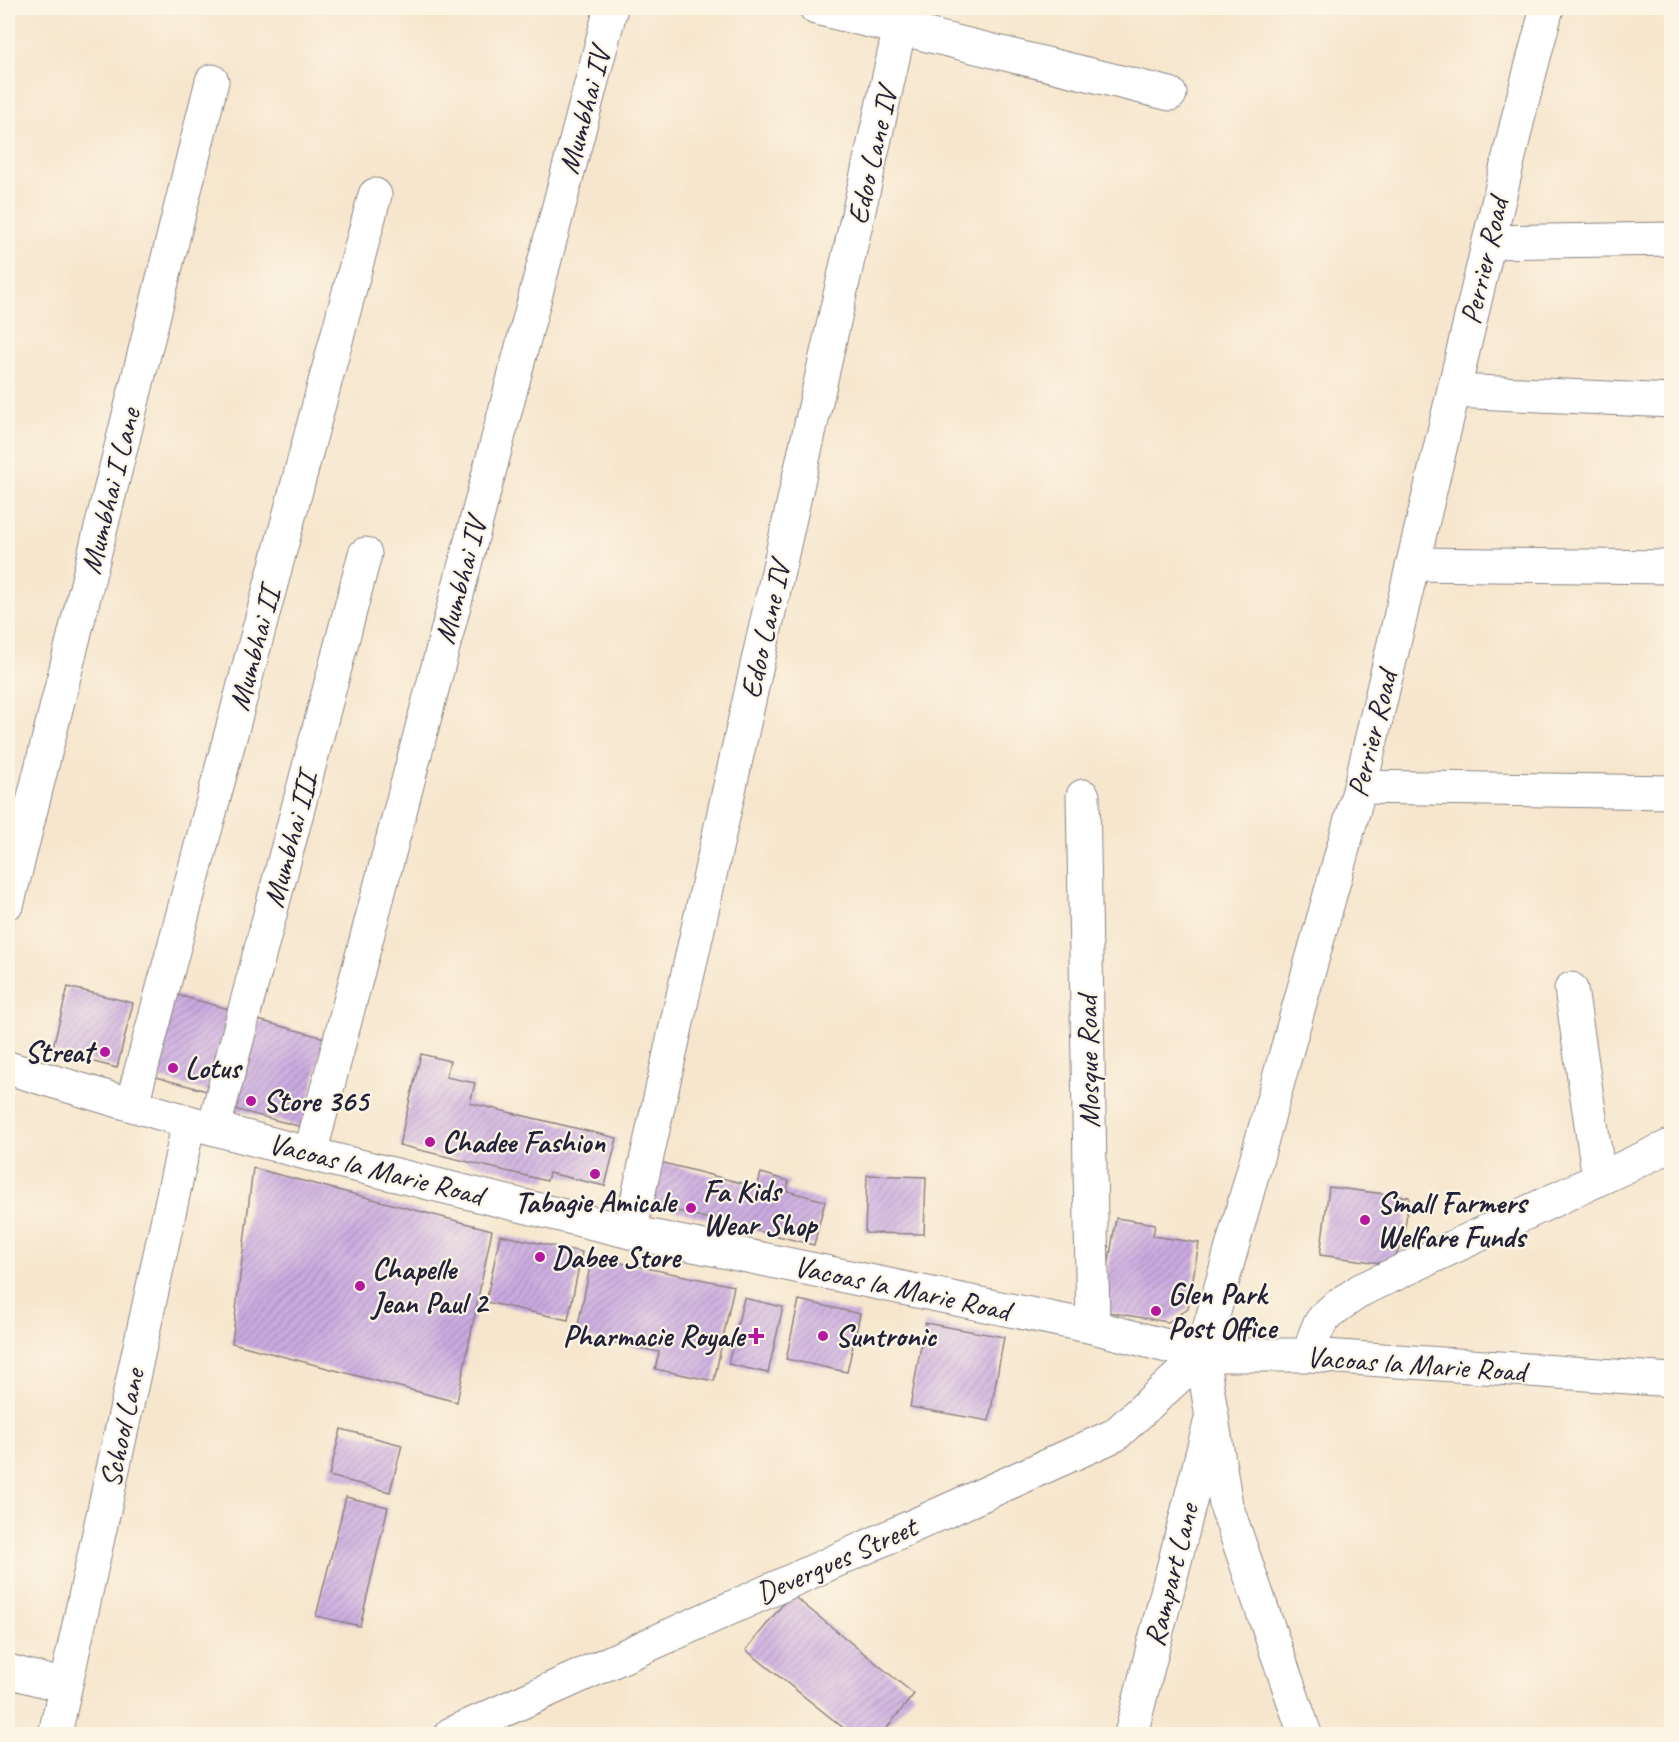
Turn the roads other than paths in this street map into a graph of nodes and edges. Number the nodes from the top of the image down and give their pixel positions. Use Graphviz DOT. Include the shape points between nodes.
graph roads {
  1 [pos="611,8"];
  2 [pos="816,8"];
  3 [pos="1547,8"];
  4 [pos="900,27"];
  5 [pos="212,81"];
  6 [pos="1170,94"];
  7 [pos="375,195"];
  8 [pos="1671,239"];
  9 [pos="1488,242"];
  10 [pos="1454,391"];
  11 [pos="1671,401"];
  12 [pos="365,554"];
  13 [pos="1413,564"];
  14 [pos="1671,567"];
  15 [pos="1360,787"];
  16 [pos="1671,792"];
  17 [pos="1083,796"];
  18 [pos="8,902"];
  19 [pos="1571,989"];
  20 [pos="8,1068"];
  21 [pos="132,1104"];
  22 [pos="202,1124"];
  23 [pos="1671,1145"];
  24 [pos="310,1154"];
  25 [pos="1599,1178"];
  26 [pos="630,1232"];
  27 [pos="1093,1327"];
  28 [pos="1202,1355"];
  29 [pos="1310,1355"];
  30 [pos="1671,1380"];
  31 [pos="1212,1414"];
  32 [pos="8,1671"];
  33 [pos="65,1686"];
  34 [pos="55,1734"];
  35 [pos="451,1734"];
  36 [pos="1131,1734"];
  37 [pos="1305,1734"];
  1 -- 24 [label="street, Mumbhai IV"];
  2 -- 4 [label="street"];
  3 -- 9 [label="street, Perrier Road"];
  4 -- 6 [label="street"];
  4 -- 26 [label="street, Edoo Lane IV"];
  5 -- 18 [label="street, Mumbhai I Lane"];
  7 -- 21 [label="street, Mumbhai II"];
  8 -- 9 [label="street"];
  9 -- 10 [label="street, Perrier Road"];
  10 -- 11 [label="street"];
  10 -- 13 [label="street, Perrier Road"];
  12 -- 22 [label="street, Mumbhai III"];
  13 -- 14 [label="street"];
  13 -- 15 [label="street, Perrier Road"];
  15 -- 16 [label="street"];
  15 -- 28 [label="street, Perrier Road"];
  17 -- 27 [label="street, Mosque Road"];
  19 -- 25 [label="street"];
  20 -- 21 [label="street, Vacoas la Marie Road"];
  21 -- 22 [label="street, Vacoas la Marie Road"];
  22 -- 24 [label="street, Vacoas la Marie Road"];
  22 -- 33 [label="street, School Lane"];
  23 -- 25 [label="street"];
  24 -- 26 [label="street, Vacoas la Marie Road"];
  25 -- 29 [label="street" via="1361,1290 1325,1316 1314,1333"];
  26 -- 27 [label="street, Vacoas la Marie Road"];
  27 -- 28 [label="street, Vacoas la Marie Road"];
  28 -- 29 [label="street, Vacoas la Marie Road"];
  28 -- 31 [label="street"];
  28 -- 35 [label="street, Devergues Street" via="1115,1435"];
  29 -- 30 [label="street, Vacoas la Marie Road"];
  31 -- 36 [label="street, Rampart Lane"];
  31 -- 37 [label="street" via="1226,1505"];
  32 -- 33 [label="street"];
  33 -- 34 [label="street, School Lane"];
}
